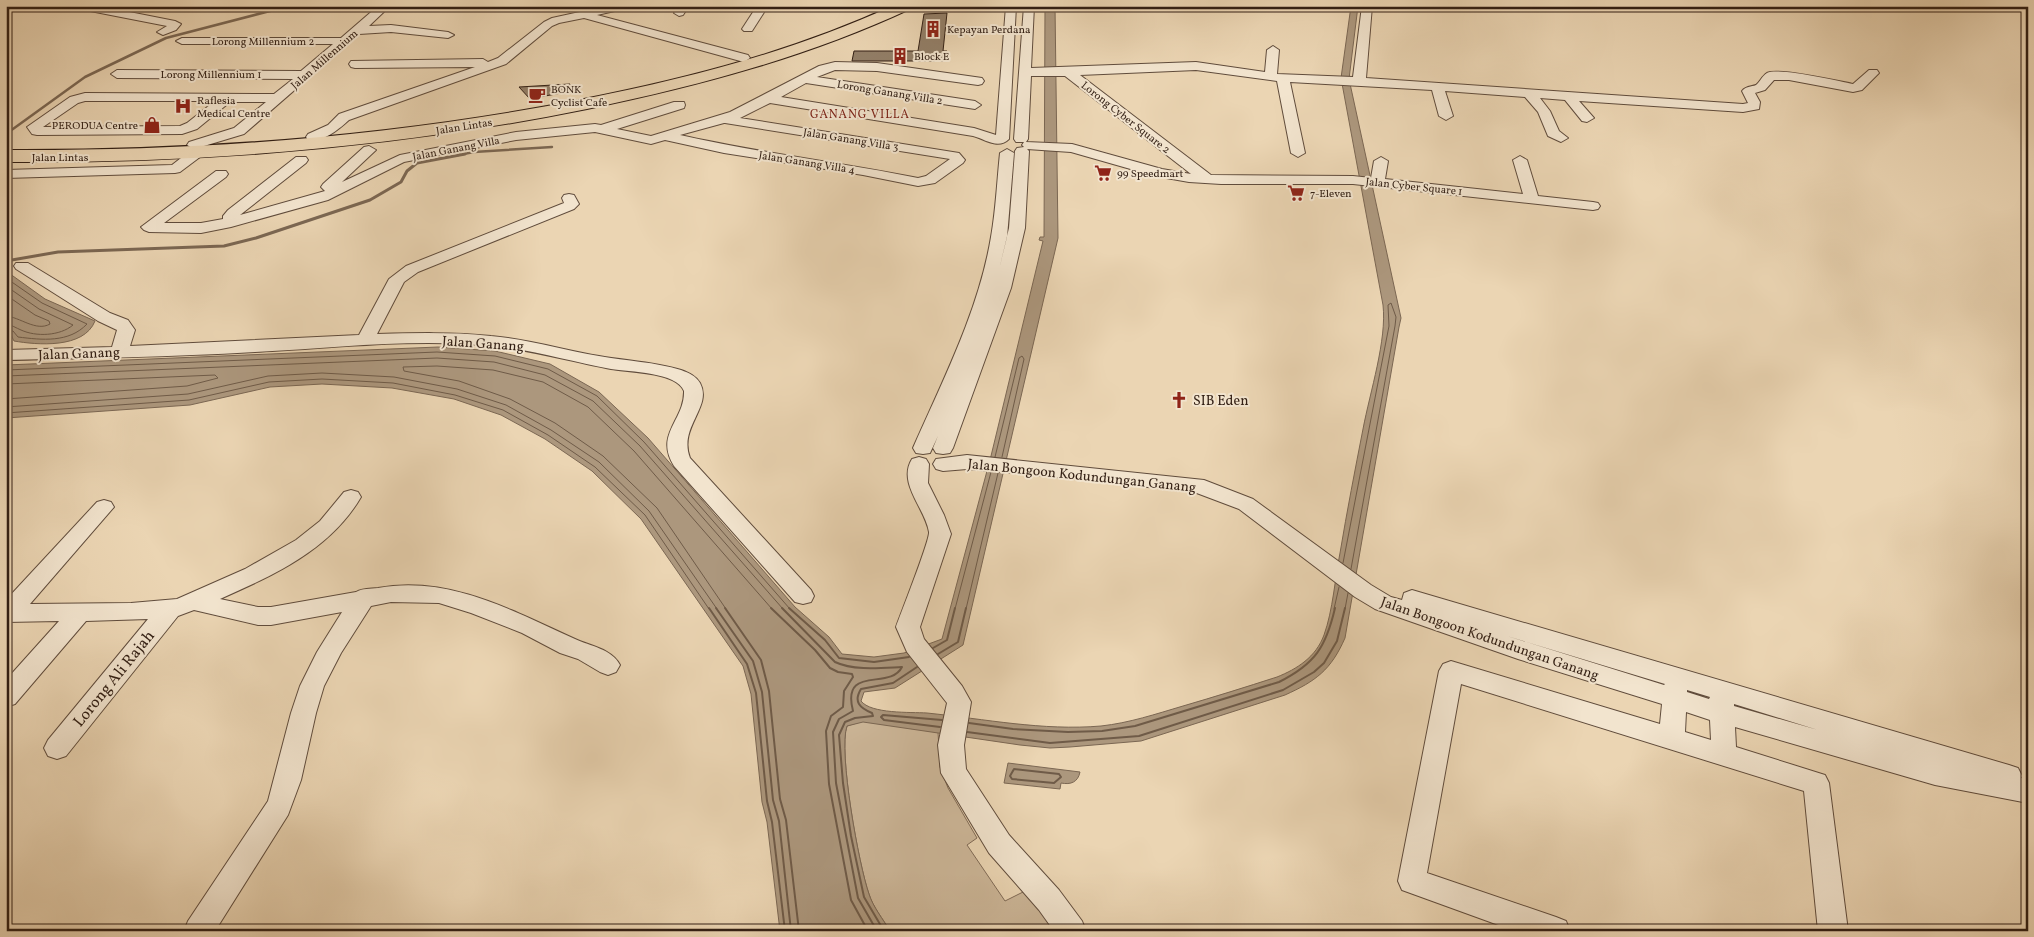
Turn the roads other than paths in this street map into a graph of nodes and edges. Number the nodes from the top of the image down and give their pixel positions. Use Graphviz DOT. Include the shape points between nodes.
graph roads {
  1 [pos="82,6"];
  2 [pos="385,6"];
  3 [pos="564,6"];
  4 [pos="624,6"];
  5 [pos="763,6"];
  6 [pos="885,6"];
  7 [pos="905,6"];
  8 [pos="1011,6"];
  9 [pos="1028,6"];
  10 [pos="1367,6"];
  11 [pos="590,13"];
  12 [pos="748,29"];
  13 [pos="356,31"];
  14 [pos="163,32"];
  15 [pos="448,35"];
  16 [pos="182,41"];
  17 [pos="344,42"];
  18 [pos="1273,50"];
  19 [pos="744,58"];
  20 [pos="497,63"];
  21 [pos="355,64"];
  22 [pos="712,71"];
  23 [pos="1025,72"];
  24 [pos="1063,72"];
  25 [pos="1873,73"];
  26 [pos="117,74"];
  27 [pos="305,75"];
  28 [pos="1277,77"];
  29 [pos="804,79"];
  30 [pos="978,81"];
  31 [pos="1356,81"];
  32 [pos="1438,88"];
  33 [pos="1530,95"];
  34 [pos="227,98"];
  35 [pos="278,98"];
  36 [pos="1570,98"];
  37 [pos="768,99"];
  38 [pos="679,105"];
  39 [pos="975,106"];
  40 [pos="1446,116"];
  41 [pos="1587,118"];
  42 [pos="725,119"];
  43 [pos="344,129"];
  44 [pos="602,129"];
  45 [pos="244,136"];
  46 [pos="667,136"];
  47 [pos="1561,138"];
  48 [pos="1017,145"];
  49 [pos="6,147"];
  50 [pos="194,150"];
  51 [pos="369,150"];
  52 [pos="1298,154"];
  53 [pos="6,156"];
  54 [pos="301,160"];
  55 [pos="1520,160"];
  56 [pos="1381,161"];
  57 [pos="944,170"];
  58 [pos="6,174"];
  59 [pos="221,174"];
  60 [pos="1208,180"];
  61 [pos="1374,181"];
  62 [pos="323,197"];
  63 [pos="569,198"];
  64 [pos="1531,198"];
  65 [pos="1593,206"];
  66 [pos="231,222"];
  67 [pos="22,266"];
  68 [pos="365,341"];
  69 [pos="120,351"];
  70 [pos="6,354"];
  71 [pos="935,457"];
  72 [pos="350,497"];
  73 [pos="104,507"];
  74 [pos="803,596"];
  75 [pos="365,597"];
  76 [pos="181,605"];
  77 [pos="7,613"];
  78 [pos="80,613"];
  79 [pos="608,666"];
  80 [pos="1674,688"];
  81 [pos="6,696"];
  82 [pos="1721,702"];
  83 [pos="1672,738"];
  84 [pos="57,748"];
  85 [pos="1724,754"];
  86 [pos="2028,782"];
  87 [pos="2028,791"];
  88 [pos="198,931"];
  89 [pos="1072,931"];
  90 [pos="1556,931"];
  91 [pos="1833,931"];
  1 -- 14 [label="street" via="175,24"];
  2 -- 13 [label="street, Jalan Millennium"];
  3 -- 11 [label="street"];
  4 -- 11 [label="street"];
  5 -- 12 [label="street"];
  6 -- 19 [label="highway, Jalan Lintas"];
  7 -- 22 [label="highway, Jalan Lintas" via="826,38"];
  8 -- 48 [label="street"];
  9 -- 23 [label="street"];
  10 -- 31 [label="street"];
  11 -- 19 [label="street"];
  11 -- 20 [label="street" via="552,22 510,57"];
  13 -- 15 [label="street" via="402,27"];
  13 -- 17 [label="street, Jalan Millennium"];
  16 -- 17 [label="street, Lorong Millennium 2"];
  17 -- 27 [label="street, Jalan Millennium"];
  18 -- 28 [label="street"];
  19 -- 22 [label="highway, Jalan Lintas"];
  20 -- 21 [label="street"];
  20 -- 43 [label="street" via="340,119"];
  22 -- 43 [label="highway, Jalan Lintas" via="460,119"];
  22 -- 50 [label="highway, Jalan Lintas" via="586,104 461,126 319,145"];
  23 -- 24 [label="street"];
  23 -- 48 [label="street"];
  24 -- 28 [label="street" via="1196,66"];
  24 -- 60 [label="street, Lorong Cyber Square 2"];
  25 -- 36 [label="street" via="1855,88 1789,76 1771,76 1761,87 1748,91 1755,104 1743,108"];
  26 -- 27 [label="street, Lorong Millennium 1"];
  27 -- 35 [label="street, Jalan Millennium"];
  28 -- 31 [label="street"];
  28 -- 52 [label="street"];
  29 -- 30 [label="street, Jalan Ganang Villa" via="835,66 877,67"];
  29 -- 37 [label="street, Jalan Ganang Villa"];
  29 -- 39 [label="street, Lorong Ganang Villa 2"];
  31 -- 32 [label="street"];
  32 -- 33 [label="street" via="1503,98"];
  32 -- 40 [label="street"];
  33 -- 36 [label="street"];
  33 -- 47 [label="street" via="1544,111 1553,133"];
  34 -- 34 [label="street" via="192,126 177,131 37,131 34,127 74,100 85,97"];
  34 -- 35 [label="street"];
  35 -- 45 [label="street, Jalan Millennium"];
  36 -- 41 [label="street"];
  37 -- 42 [label="street, Jalan Ganang Villa"];
  37 -- 48 [label="street" via="974,132"];
  38 -- 44 [label="street"];
  42 -- 46 [label="street, Jalan Ganang Villa"];
  42 -- 57 [label="street, Jalan Ganang Villa 3" via="957,158 957,162"];
  43 -- 45 [label="highway, Jalan Lintas" via="313,137"];
  44 -- 46 [label="street, Jalan Ganang Villa" via="647,140"];
  44 -- 62 [label="street, Jalan Ganang Villa" via="516,136 407,157"];
  45 -- 50 [label="highway, Jalan Lintas"];
  46 -- 57 [label="street, Jalan Ganang Villa 4" via="724,149 918,182 927,182"];
  48 -- 60 [label="street, Jalan Cyber Square 1" via="1062,147 1160,172"];
  48 -- 71 [label="street" via="987,287 963,355"];
  49 -- 50 [label="highway, Jalan Lintas"];
  50 -- 53 [label="highway, Jalan Lintas" via="108,157"];
  50 -- 58 [label="street" via="175,169"];
  51 -- 62 [label="street" via="324,191"];
  54 -- 66 [label="street" via="233,213"];
  55 -- 64 [label="street"];
  56 -- 61 [label="street"];
  59 -- 66 [label="street, Jalan Ganang Villa" via="149,227 201,228"];
  60 -- 61 [label="street, Jalan Cyber Square 1"];
  61 -- 64 [label="street, Jalan Cyber Square 1"];
  62 -- 66 [label="street, Jalan Ganang Villa"];
  63 -- 68 [label="street" via="572,204 569,206 412,269 397,279"];
  64 -- 65 [label="street, Jalan Cyber Square 1"];
  67 -- 69 [label="street" via="104,317 122,324 126,330"];
  68 -- 69 [label="street, Jalan Ganang"];
  68 -- 74 [label="street, Jalan Ganang" via="491,341 682,376 694,393 677,437 681,461"];
  69 -- 70 [label="street, Jalan Ganang"];
  71 -- 80 [label="street, Jalan Bongoon Kodundungan Ganang" via="1029,463 1197,485 1246,504 1323,553 1392,606 1526,652"];
  71 -- 89 [label="street" via="926,498 940,534 909,625 911,640 959,702 950,744 954,773 999,844"];
  72 -- 76 [label="street" via="332,522 306,545 258,571"];
  73 -- 77 [label="street"];
  75 -- 76 [label="street" via="271,616"];
  75 -- 79 [label="street" via="412,593 439,595 530,627 586,652"];
  75 -- 88 [label="street" via="337,638 316,678 279,807"];
  76 -- 78 [label="street"];
  76 -- 84 [label="street, Lorong Ali Rajah"];
  77 -- 78 [label="street"];
  78 -- 81 [label="street"];
  80 -- 82 [label="street, Jalan Bongoon Kodundungan Ganang"];
  80 -- 83 [label="street"];
  82 -- 85 [label="street"];
  82 -- 86 [label="street"];
  82 -- 87 [label="street, Jalan Bongoon Kodundungan Ganang" via="1935,774"];
  83 -- 85 [label="street"];
  83 -- 90 [label="street" via="1451,671 1412,882"];
  85 -- 91 [label="street" via="1816,783"];
}
